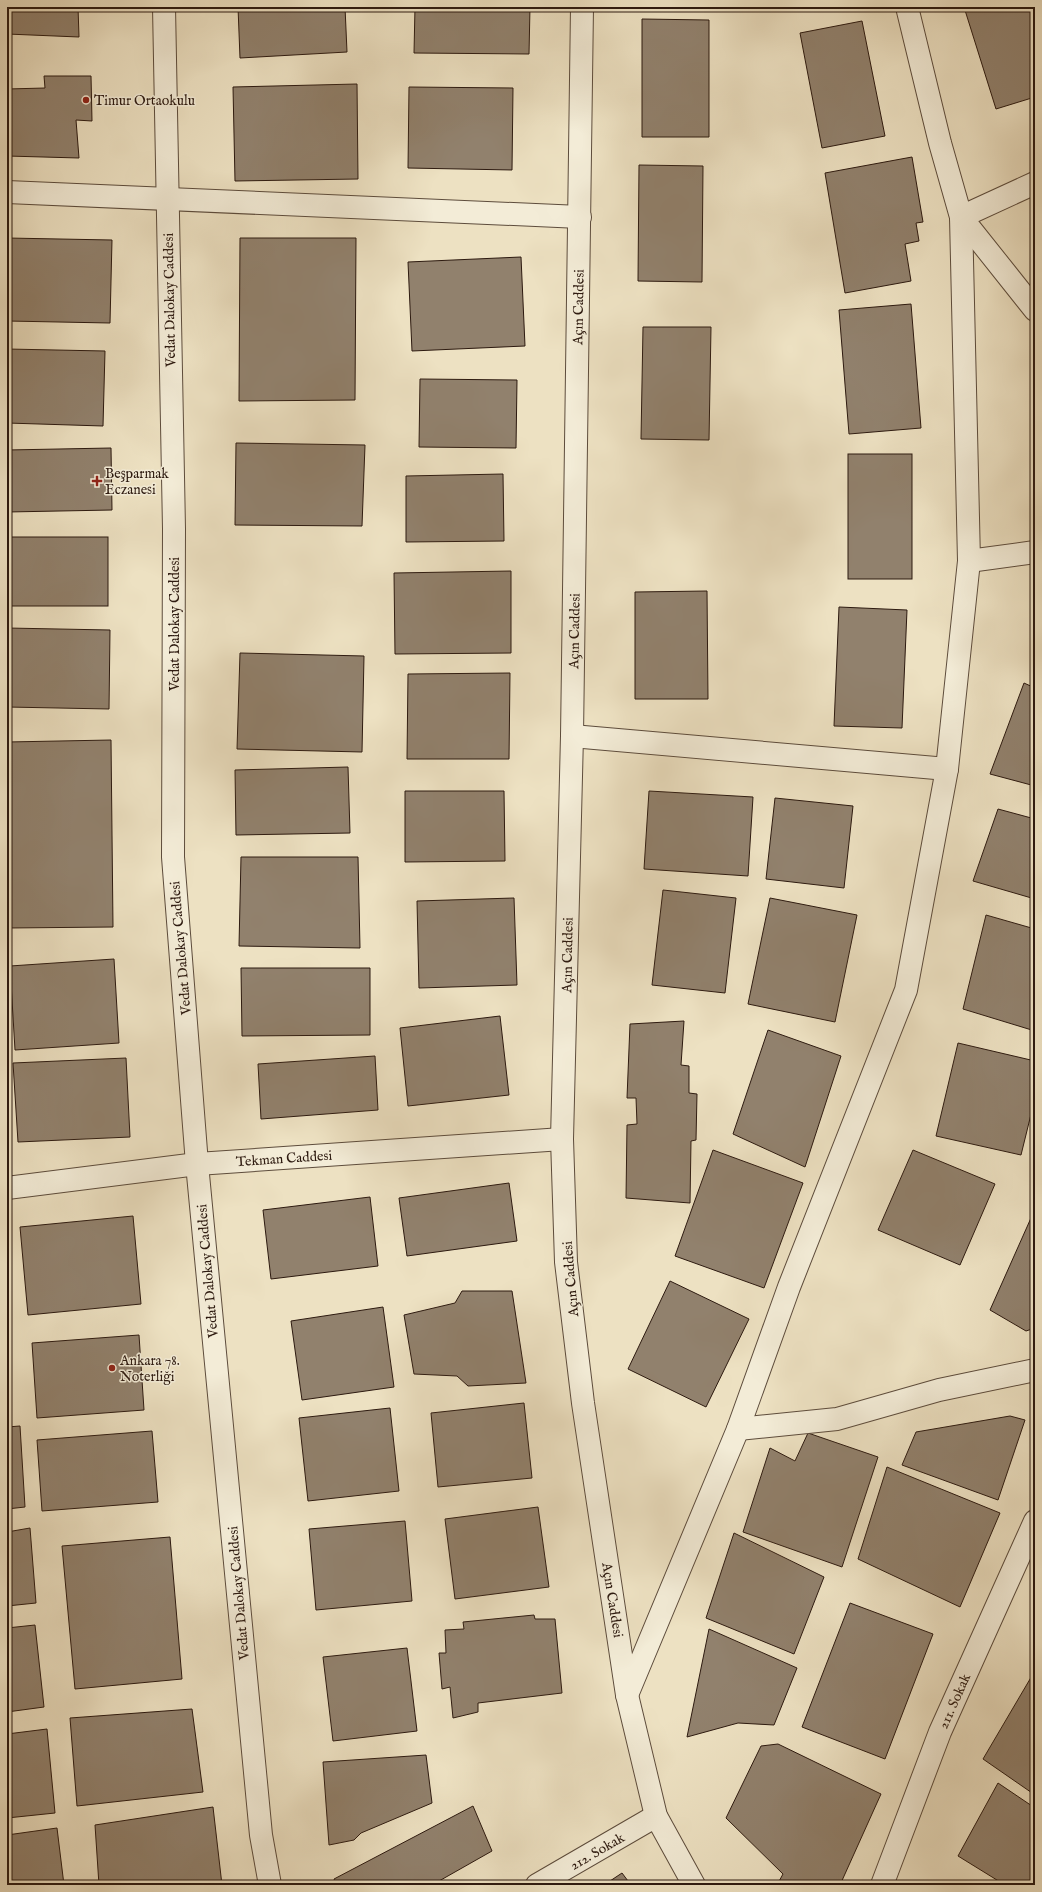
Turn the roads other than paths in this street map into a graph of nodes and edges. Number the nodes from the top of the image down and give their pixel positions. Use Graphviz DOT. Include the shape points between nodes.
graph roads {
  1 [pos="164,7"];
  2 [pos="582,7"];
  3 [pos="906,7"];
  4 [pos="1035,183"];
  5 [pos="7,192"];
  6 [pos="167,199"];
  7 [pos="580,217"];
  8 [pos="961,217"];
  9 [pos="1035,310"];
  10 [pos="1035,552"];
  11 [pos="969,561"];
  12 [pos="572,736"];
  13 [pos="947,769"];
  14 [pos="562,1138"];
  15 [pos="197,1164"];
  16 [pos="7,1188"];
  17 [pos="1035,1370"];
  18 [pos="738,1429"];
  19 [pos="1035,1521"];
  20 [pos="627,1695"];
  21 [pos="656,1816"];
  22 [pos="270,1885"];
  23 [pos="537,1885"];
  24 [pos="694,1885"];
  25 [pos="882,1885"];
  1 -- 6 [label="street, Vedat Dalokay Caddesi"];
  2 -- 7 [label="street, Açın Caddesi"];
  3 -- 8 [label="street"];
  4 -- 8 [label="street"];
  5 -- 6 [label="street"];
  6 -- 7 [label="street"];
  6 -- 15 [label="street, Vedat Dalokay Caddesi" via="174,529 173,857"];
  7 -- 12 [label="street, Açın Caddesi"];
  8 -- 9 [label="street"];
  8 -- 11 [label="street"];
  10 -- 11 [label="street"];
  11 -- 13 [label="street"];
  12 -- 13 [label="street"];
  12 -- 14 [label="street, Açın Caddesi"];
  13 -- 18 [label="street" via="906,990 789,1287"];
  14 -- 15 [label="street, Tekman Caddesi"];
  14 -- 20 [label="street, Açın Caddesi" via="568,1278 583,1404"];
  15 -- 16 [label="street, Tekman Caddesi"];
  15 -- 22 [label="street, Vedat Dalokay Caddesi" via="260,1827"];
  17 -- 18 [label="street" via="939,1390 837,1419"];
  18 -- 20 [label="street"];
  19 -- 25 [label="street, 211. Sokak" via="940,1732"];
  20 -- 21 [label="street, Açın Caddesi"];
  21 -- 23 [label="street, 212. Sokak"];
  21 -- 24 [label="street, Açın Caddesi"];
}
